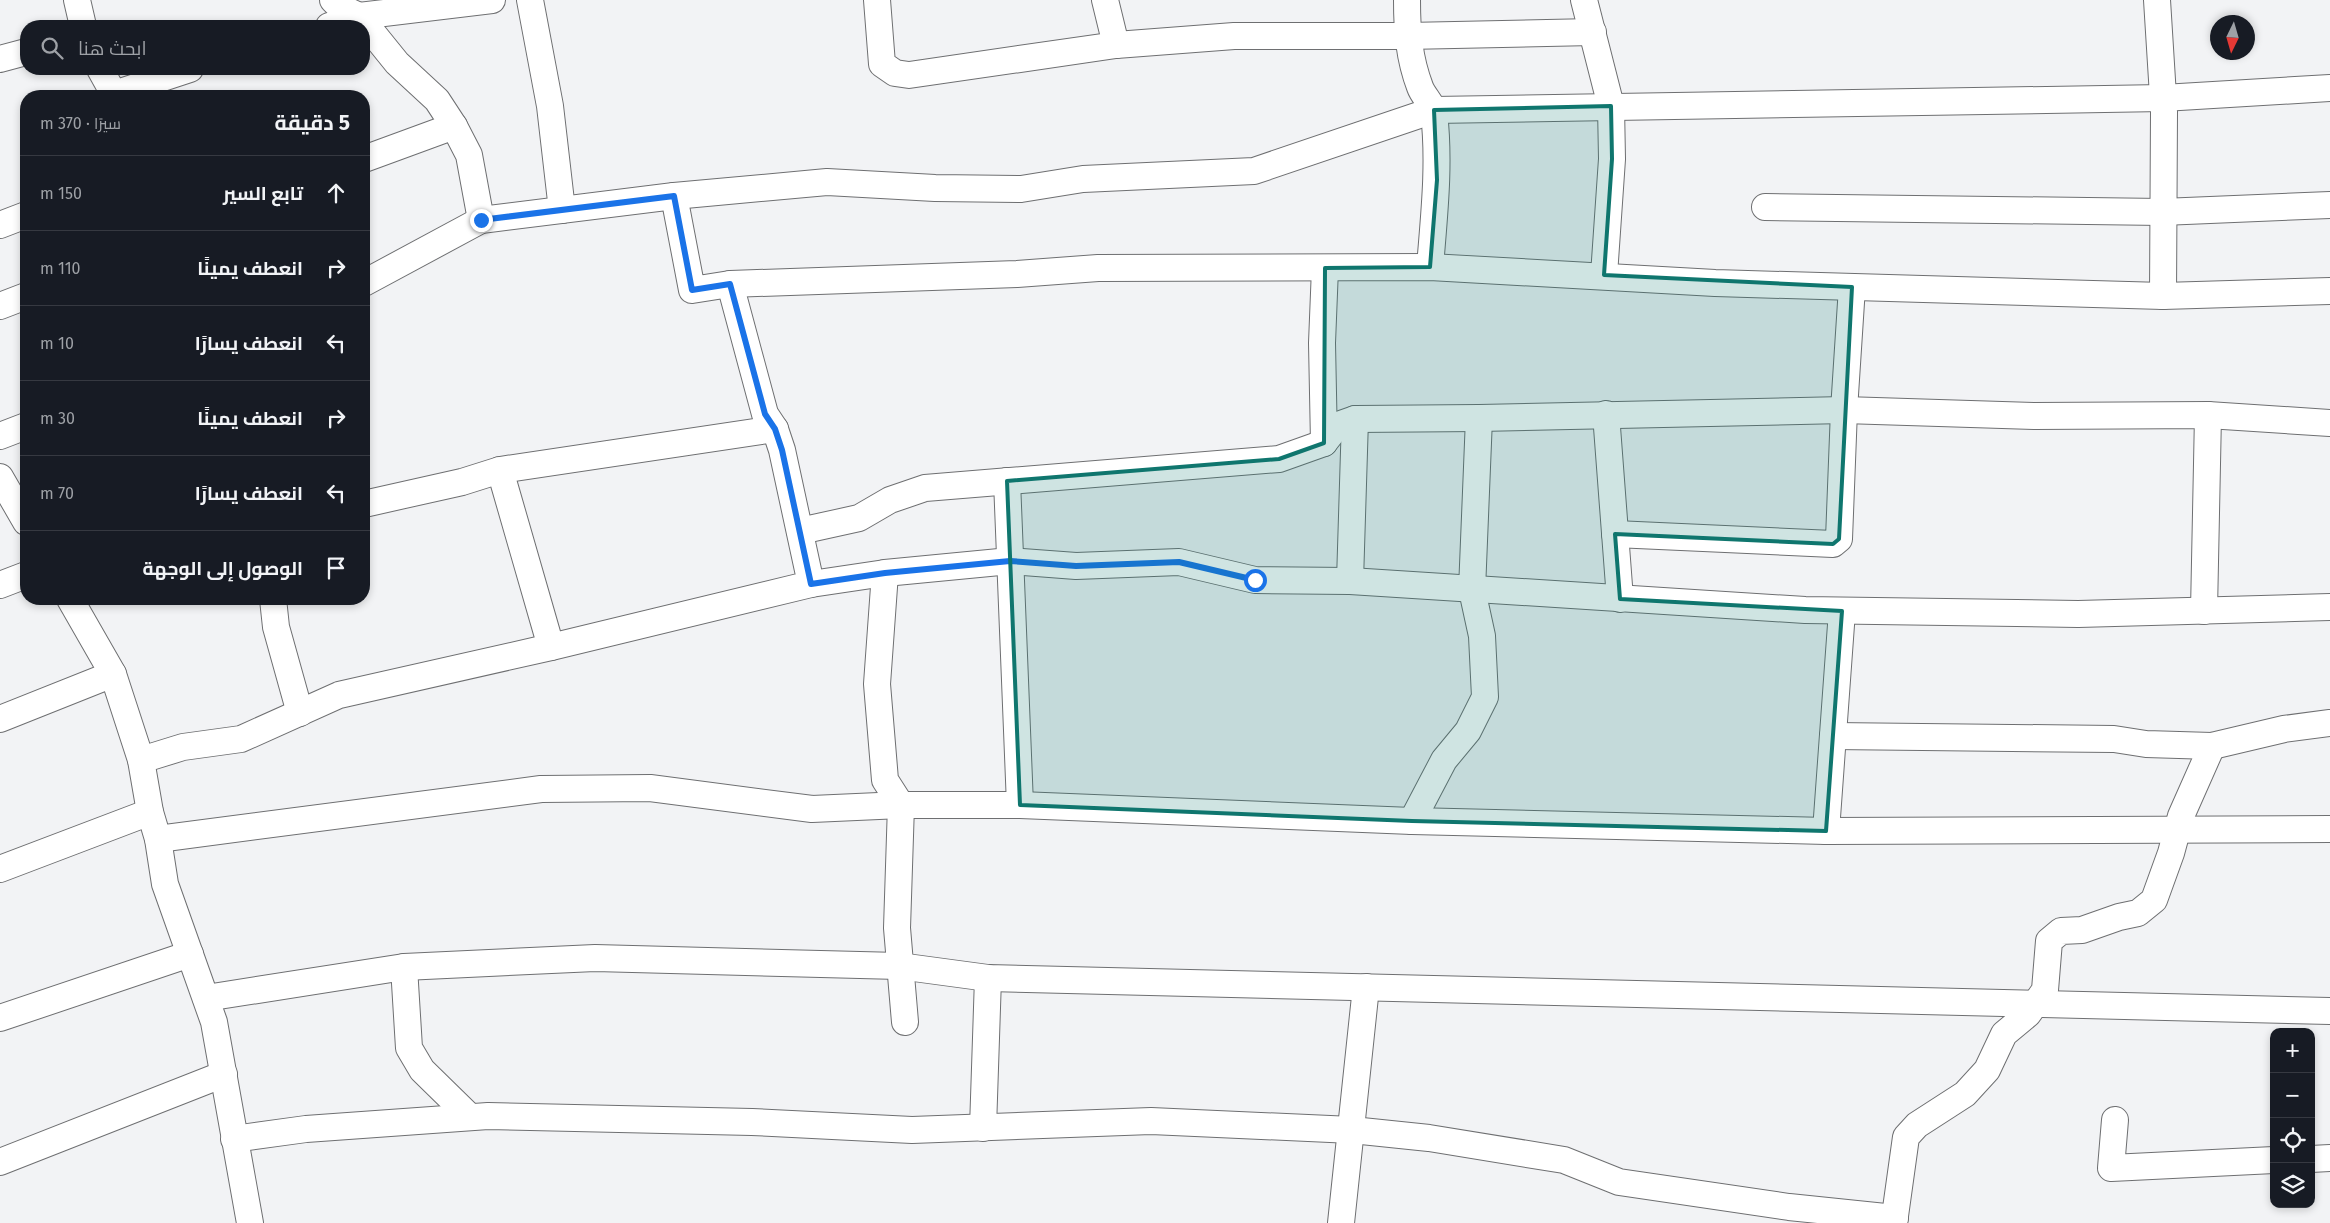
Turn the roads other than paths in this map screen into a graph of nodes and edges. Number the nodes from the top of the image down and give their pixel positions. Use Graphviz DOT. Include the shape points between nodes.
graph roads {
  1 [pos="77,0"];
  2 [pos="333,0"];
  3 [pos="492,0"];
  4 [pos="530,0"];
  5 [pos="877,0"];
  6 [pos="1104,0"];
  7 [pos="1408,0"];
  8 [pos="1584,0"];
  9 [pos="2157,0"];
  10 [pos="360,16"];
  11 [pos="82,20"];
  12 [pos="348,20"];
  13 [pos="363,20"];
  14 [pos="370,29"];
  15 [pos="1593,32"];
  16 [pos="1407,36"];
  17 [pos="1116,46"];
  18 [pos="20,54"];
  19 [pos="0,60"];
  20 [pos="103,75"];
  21 [pos="173,75"];
  22 [pos="2330,88"];
  23 [pos="112,90"];
  24 [pos="129,90"];
  25 [pos="2163,98"];
  26 [pos="1610,106"];
  27 [pos="1434,110"];
  28 [pos="454,126"];
  29 [pos="370,157"];
  30 [pos="674,196"];
  31 [pos="2330,205"];
  32 [pos="1765,207"];
  33 [pos="562,210"];
  34 [pos="2162,212"];
  35 [pos="20,217"];
  36 [pos="481,220"];
  37 [pos="0,225"];
  38 [pos="1430,267"];
  39 [pos="1325,268"];
  40 [pos="1604,275"];
  41 [pos="370,280"];
  42 [pos="730,284"];
  43 [pos="1852,287"];
  44 [pos="2330,291"];
  45 [pos="2163,296"];
  46 [pos="20,298"];
  47 [pos="0,306"];
  48 [pos="1844,410"];
  49 [pos="1606,414"];
  50 [pos="2208,415"];
  51 [pos="1479,418"];
  52 [pos="1354,419"];
  53 [pos="2330,423"];
  54 [pos="20,428"];
  55 [pos="775,429"];
  56 [pos="0,436"];
  57 [pos="1324,443"];
  58 [pos="500,470"];
  59 [pos="0,477"];
  60 [pos="1007,481"];
  61 [pos="370,503"];
  62 [pos="20,512"];
  63 [pos="800,531"];
  64 [pos="1615,534"];
  65 [pos="1010,561"];
  66 [pos="885,573"];
  67 [pos="20,577"];
  68 [pos="1350,581"];
  69 [pos="811,584"];
  70 [pos="0,585"];
  71 [pos="1472,590"];
  72 [pos="1620,599"];
  73 [pos="73,605"];
  74 [pos="274,605"];
  75 [pos="2330,607"];
  76 [pos="1842,611"];
  77 [pos="2204,611"];
  78 [pos="551,647"];
  79 [pos="113,674"];
  80 [pos="300,712"];
  81 [pos="0,719"];
  82 [pos="2330,724"];
  83 [pos="1833,736"];
  84 [pos="2212,746"];
  85 [pos="141,760"];
  86 [pos="1020,804"];
  87 [pos="901,805"];
  88 [pos="150,812"];
  89 [pos="1412,821"];
  90 [pos="2177,829"];
  91 [pos="2330,829"];
  92 [pos="1826,831"];
  93 [pos="158,839"];
  94 [pos="0,869"];
  95 [pos="190,954"];
  96 [pos="899,966"];
  97 [pos="404,967"];
  98 [pos="988,978"];
  99 [pos="1366,987"];
  100 [pos="206,998"];
  101 [pos="2036,1004"];
  102 [pos="2330,1011"];
  103 [pos="0,1018"];
  104 [pos="905,1022"];
  105 [pos="224,1074"];
  106 [pos="470,1117"];
  107 [pos="2115,1120"];
  108 [pos="983,1128"];
  109 [pos="1352,1130"];
  110 [pos="234,1139"];
  111 [pos="2330,1158"];
  112 [pos="2315,1159"];
  113 [pos="2270,1160"];
  114 [pos="0,1162"];
  115 [pos="1894,1220"];
  116 [pos="245,1221"];
  117 [pos="1342,1223"];
  1 -- 11 [label="street"];
  2 -- 10 [label="street"];
  3 -- 10 [label="street"];
  4 -- 33 [label="street" via="550,106"];
  5 -- 17 [label="street" via="882,64 895,73 909,75"];
  6 -- 17 [label="street"];
  7 -- 16 [label="street"];
  8 -- 15 [label="street"];
  9 -- 25 [label="street"];
  10 -- 12 [label="street"];
  10 -- 13 [label="street"];
  14 -- 28 [label="street" via="397,63 437,100"];
  15 -- 16 [label="street"];
  15 -- 26 [label="street"];
  16 -- 17 [label="street" via="1234,36"];
  16 -- 27 [label="street" via="1413,68"];
  18 -- 19 [label="street"];
  20 -- 23 [label="street"];
  21 -- 24 [label="street"];
  22 -- 25 [label="street"];
  25 -- 26 [label="street"];
  25 -- 34 [label="street"];
  26 -- 27 [label="street"];
  26 -- 40 [label="street" via="1612,159"];
  27 -- 30 [label="street" via="1254,171 1083,179 1021,189 827,182"];
  27 -- 38 [label="street" via="1437,180"];
  28 -- 29 [label="street"];
  28 -- 36 [label="street" via="469,155"];
  30 -- 33 [label="street"];
  30 -- 42 [label="street" via="692,290"];
  31 -- 34 [label="street"];
  32 -- 34 [label="street"];
  33 -- 36 [label="street"];
  34 -- 45 [label="street"];
  35 -- 37 [label="street"];
  36 -- 41 [label="street"];
  38 -- 39 [label="street"];
  38 -- 40 [label="street"];
  39 -- 42 [label="street" via="1098,268"];
  39 -- 57 [label="street" via="1322,343"];
  40 -- 43 [label="street" via="1715,283"];
  42 -- 55 [label="street" via="765,414"];
  43 -- 45 [label="street"];
  43 -- 48 [label="street"];
  44 -- 45 [label="street"];
  46 -- 47 [label="street"];
  48 -- 49 [label="street"];
  48 -- 50 [label="street" via="2034,416"];
  48 -- 64 [label="street" via="1839,539 1833,544"];
  49 -- 51 [label="street"];
  49 -- 64 [label="street"];
  50 -- 53 [label="street"];
  50 -- 77 [label="street"];
  51 -- 52 [label="street"];
  51 -- 71 [label="street"];
  52 -- 57 [label="street" via="1338,425"];
  52 -- 68 [label="street"];
  54 -- 56 [label="street"];
  55 -- 58 [label="street"];
  55 -- 63 [label="street"];
  57 -- 60 [label="street" via="1278,459"];
  58 -- 61 [label="street"];
  58 -- 78 [label="street"];
  59 -- 62 [label="street"];
  60 -- 63 [label="street" via="925,488 890,500 858,518"];
  60 -- 65 [label="street"];
  63 -- 69 [label="street"];
  64 -- 72 [label="street"];
  65 -- 66 [label="street"];
  65 -- 68 [label="street" via="1076,566 1179,562 1255,580"];
  65 -- 86 [label="street"];
  66 -- 69 [label="street"];
  66 -- 87 [label="street" via="877,684 885,780"];
  67 -- 70 [label="street"];
  68 -- 71 [label="street"];
  69 -- 78 [label="street"];
  71 -- 72 [label="street"];
  71 -- 89 [label="street" via="1482,636 1485,697 1468,731 1444,760"];
  72 -- 76 [label="street"];
  73 -- 79 [label="street"];
  74 -- 80 [label="street" via="276,627"];
  75 -- 77 [label="street"];
  76 -- 77 [label="street" via="2078,614"];
  76 -- 83 [label="street"];
  78 -- 80 [label="street" via="340,695"];
  79 -- 81 [label="street"];
  79 -- 85 [label="street"];
  80 -- 85 [label="street" via="241,739 183,748"];
  82 -- 84 [label="street" via="2284,729"];
  83 -- 84 [label="street" via="2114,739 2146,744"];
  83 -- 92 [label="street"];
  84 -- 90 [label="street"];
  85 -- 88 [label="street"];
  86 -- 87 [label="street"];
  86 -- 89 [label="street"];
  87 -- 93 [label="street" via="812,809 650,788 542,789"];
  87 -- 96 [label="street"];
  88 -- 93 [label="street"];
  88 -- 94 [label="street"];
  89 -- 92 [label="street"];
  90 -- 91 [label="street"];
  90 -- 92 [label="street"];
  90 -- 101 [label="street" via="2154,900 2138,913 2082,930 2061,931 2049,941 2045,990"];
  93 -- 95 [label="street" via="165,884"];
  95 -- 100 [label="street"];
  95 -- 103 [label="street"];
  96 -- 97 [label="street" via="594,958"];
  96 -- 98 [label="street"];
  96 -- 104 [label="street"];
  97 -- 100 [label="street"];
  97 -- 106 [label="street" via="409,1048 422,1070"];
  98 -- 99 [label="street"];
  98 -- 108 [label="street"];
  99 -- 101 [label="street"];
  99 -- 109 [label="street"];
  100 -- 105 [label="street"];
  101 -- 102 [label="street"];
  101 -- 115 [label="street" via="2004,1034 1987,1070 1965,1094 1917,1125 1906,1137"];
  105 -- 110 [label="street"];
  105 -- 114 [label="street"];
  106 -- 108 [label="street" via="752,1122 912,1130"];
  106 -- 110 [label="street" via="306,1129"];
  107 -- 113 [label="street" via="2111,1168"];
  108 -- 109 [label="street" via="1151,1121"];
  109 -- 115 [label="street" via="1429,1138 1564,1160 1619,1182"];
  109 -- 117 [label="street"];
  110 -- 116 [label="street"];
  111 -- 112 [label="street"];
}
